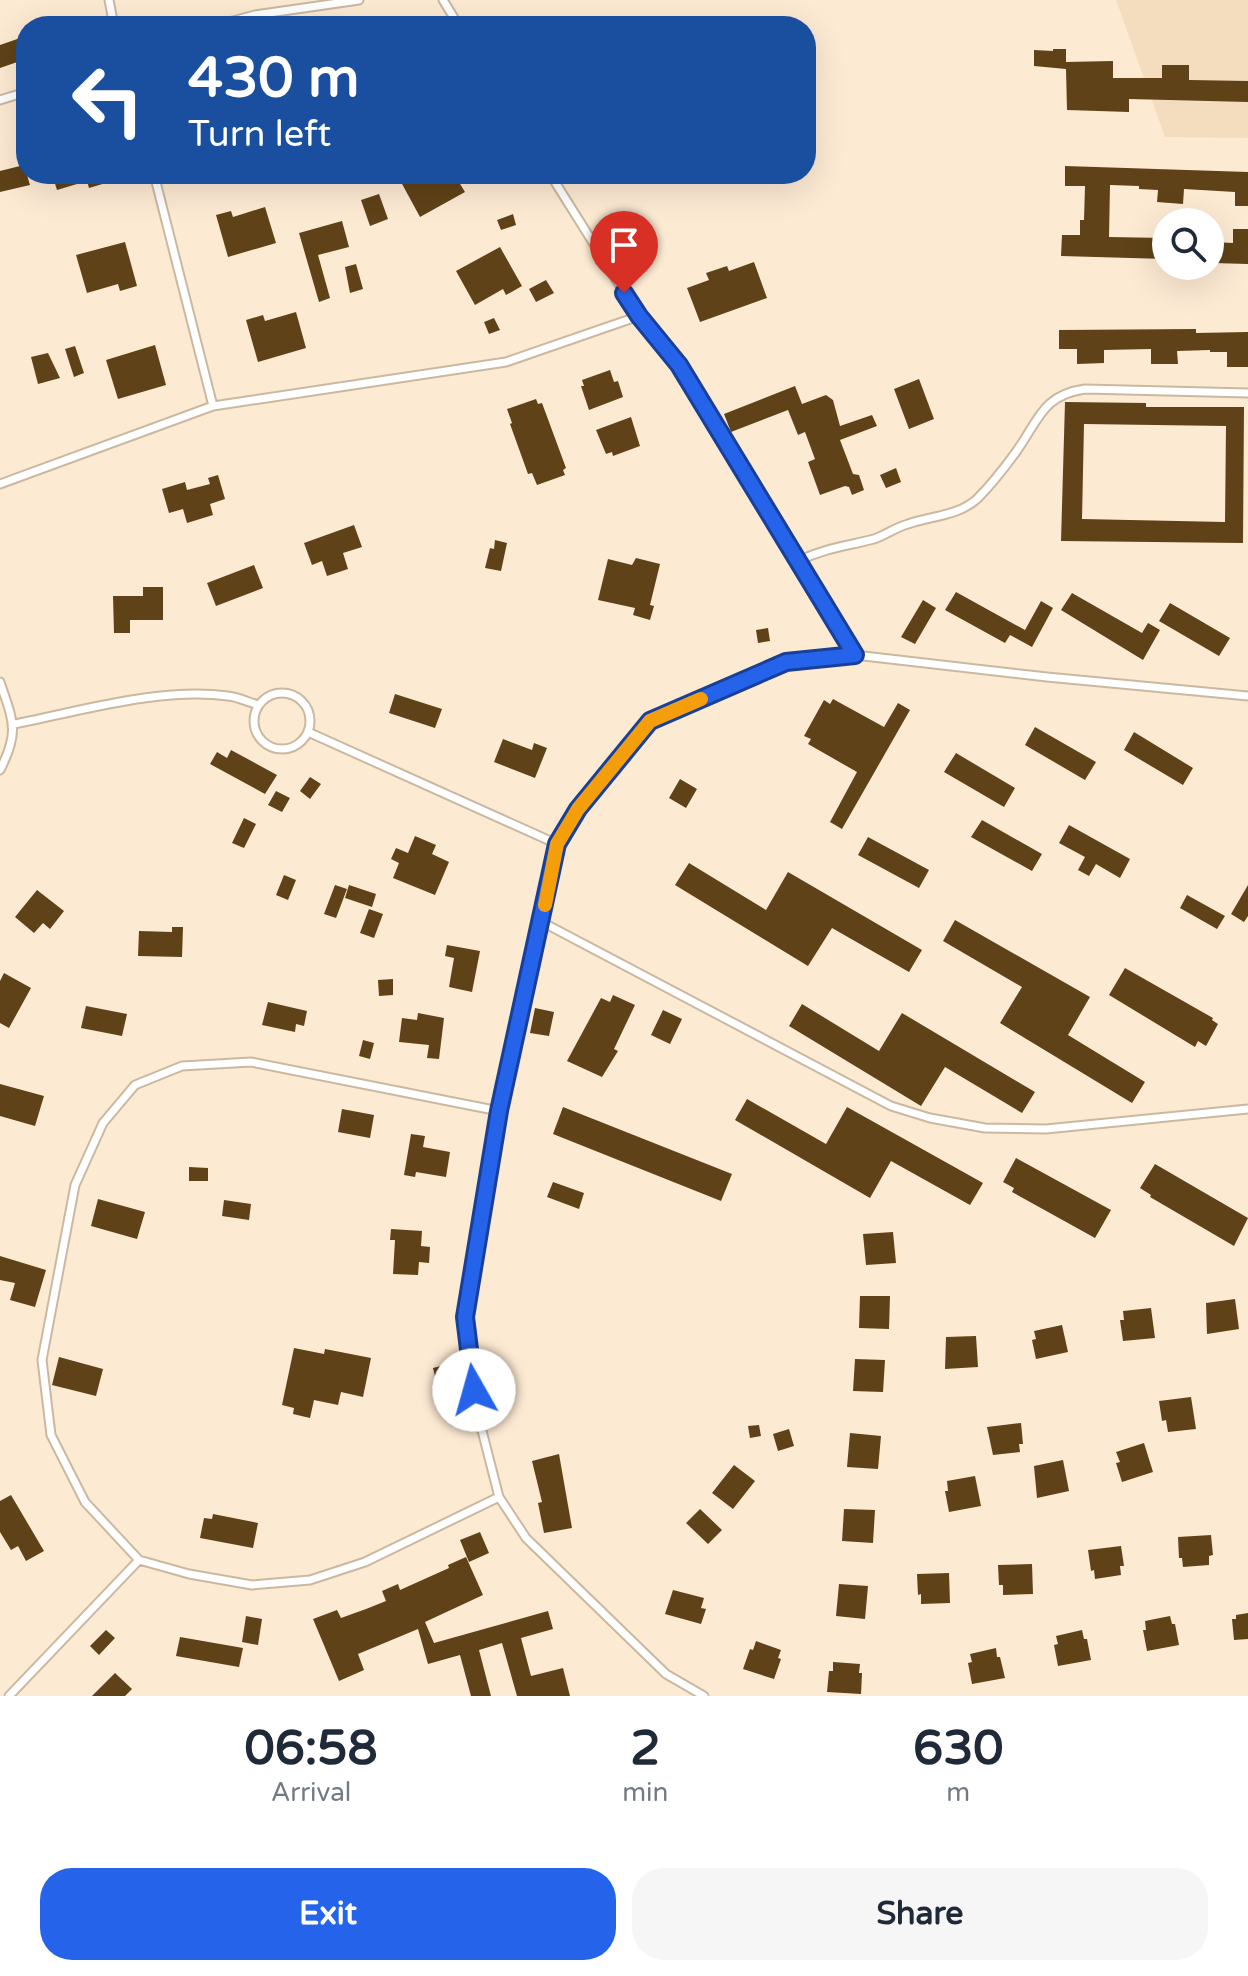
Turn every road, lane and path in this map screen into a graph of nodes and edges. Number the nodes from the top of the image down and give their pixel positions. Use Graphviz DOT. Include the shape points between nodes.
graph roads {
  1 [pos="359,0"];
  2 [pos="251,16"];
  3 [pos="157,184"];
  4 [pos="556,184"];
  5 [pos="639,316"];
  6 [pos="1248,393"];
  7 [pos="213,406"];
  8 [pos="0,484"];
  9 [pos="798,561"];
  10 [pos="855,655"];
  11 [pos="0,682"];
  12 [pos="1248,696"];
  13 [pos="258,705"];
  14 [pos="14,724"];
  15 [pos="308,732"];
  16 [pos="0,770"];
  17 [pos="557,844"];
  18 [pos="542,922"];
  19 [pos="1248,1109"];
  20 [pos="499,1111"];
  21 [pos="499,1497"];
  22 [pos="139,1560"];
  23 [pos="9,1696"];
  24 [pos="704,1696"];
  1 -- 2 [label="lane"];
  3 -- 7 [label="lane"];
  4 -- 5 [label="lane"];
  5 -- 7 [label="lane" via="506,362"];
  5 -- 9 [label="lane" via="679,365"];
  6 -- 9 [label="lane" via="1066,392 1048,404 975,500"];
  7 -- 8 [label="lane"];
  9 -- 10 [label="lane"];
  10 -- 12 [label="lane"];
  10 -- 17 [label="lane" via="786,662 650,721 578,809"];
  11 -- 14 [label="lane"];
  13 -- 14 [label="lane" via="231,696 193,695"];
  13 -- 15 [label="lane" via="271,695 287,693 302,701 310,715"];
  13 -- 15 [label="lane" via="253,720 257,735 268,746 298,744"];
  14 -- 16 [label="lane" via="12,748"];
  15 -- 17 [label="lane"];
  17 -- 18 [label="lane"];
  18 -- 19 [label="lane" via="891,1106 930,1118 985,1128 1046,1129"];
  18 -- 20 [label="lane"];
  20 -- 21 [label="lane" via="465,1317 478,1415"];
  20 -- 22 [label="lane" via="251,1062 182,1066 147,1080 135,1085 103,1123 75,1185 42,1360 51,1435 85,1502"];
  21 -- 22 [label="lane" via="365,1562 310,1580 252,1585"];
  21 -- 24 [label="lane" via="526,1538 634,1643 666,1674"];
  22 -- 23 [label="lane"];
}
